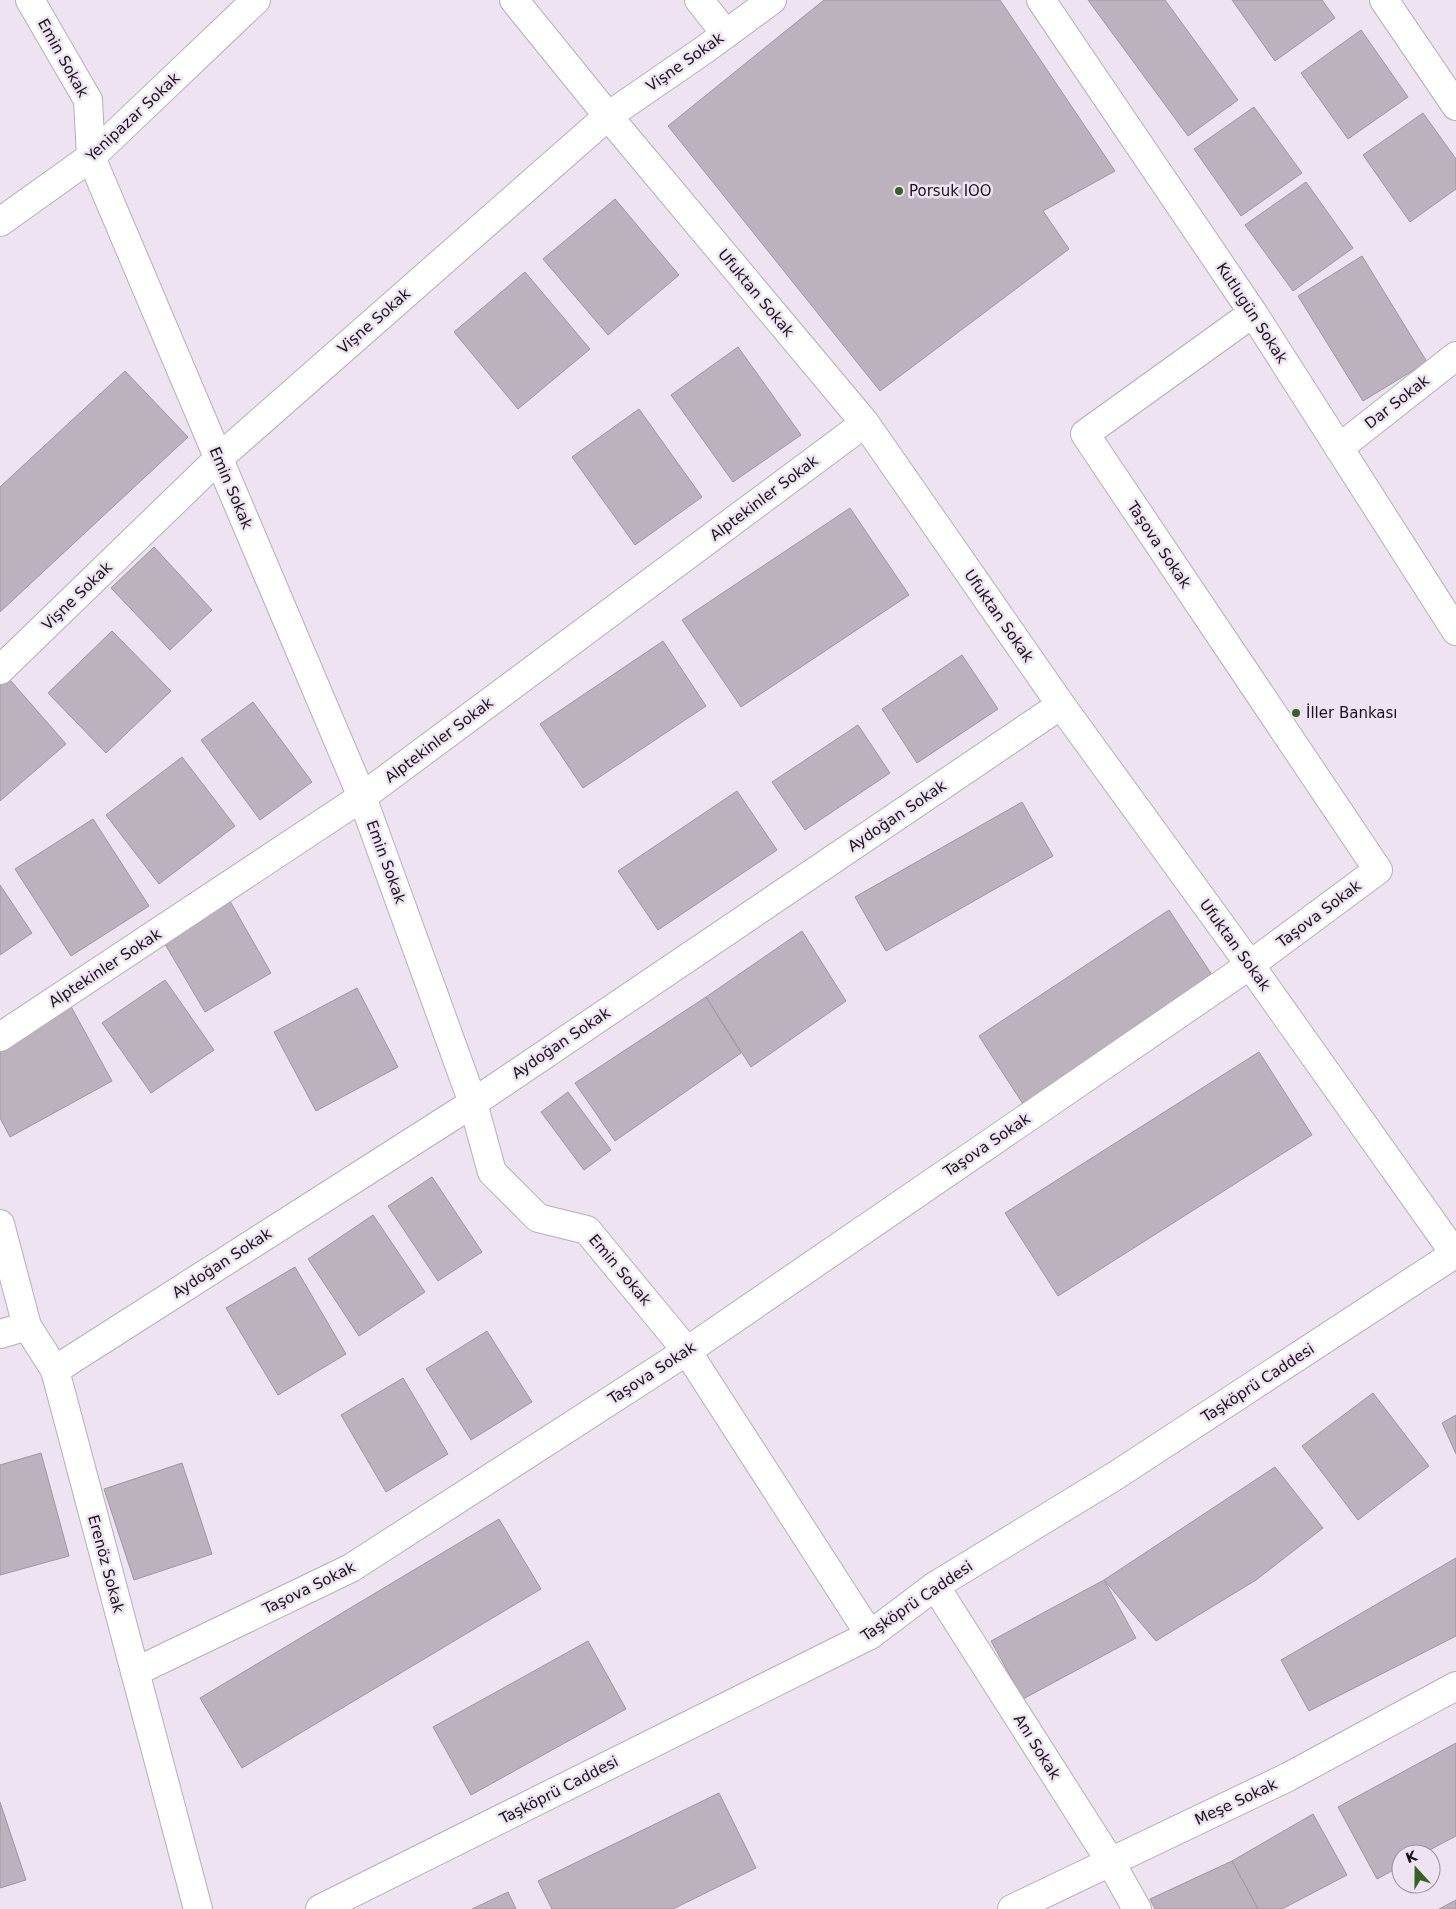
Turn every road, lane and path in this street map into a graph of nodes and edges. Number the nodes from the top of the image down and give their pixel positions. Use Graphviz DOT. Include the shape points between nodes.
graph roads {
  1 [pos="30,0"];
  2 [pos="256,0"];
  3 [pos="514,0"];
  4 [pos="699,0"];
  5 [pos="772,0"];
  6 [pos="1042,0"];
  7 [pos="1384,0"];
  8 [pos="726,34"];
  9 [pos="1456,106"];
  10 [pos="608,116"];
  11 [pos="91,158"];
  12 [pos="0,222"];
  13 [pos="1253,313"];
  14 [pos="1456,356"];
  15 [pos="865,423"];
  16 [pos="1339,448"];
  17 [pos="219,458"];
  18 [pos="1456,631"];
  19 [pos="0,670"];
  20 [pos="1061,705"];
  21 [pos="362,797"];
  22 [pos="1250,965"];
  23 [pos="0,1037"];
  24 [pos="472,1103"];
  25 [pos="0,1224"];
  26 [pos="1456,1253"];
  27 [pos="27,1326"];
  28 [pos="0,1334"];
  29 [pos="687,1351"];
  30 [pos="55,1370"];
  31 [pos="935,1586"];
  32 [pos="870,1635"];
  33 [pos="135,1672"];
  34 [pos="1456,1686"];
  35 [pos="1110,1861"];
  36 [pos="198,1909"];
  37 [pos="320,1909"];
  38 [pos="1012,1909"];
  39 [pos="1137,1909"];
  1 -- 11 [label="street, Emin Sokak" via="88,100"];
  2 -- 11 [label="street, Yenipazar Sokak"];
  3 -- 10 [label="street, Ufuktan Sokak"];
  4 -- 8 [label="street"];
  5 -- 8 [label="street, Vişne Sokak"];
  6 -- 13 [label="street, Kutlugün Sokak"];
  7 -- 9 [label="street"];
  8 -- 10 [label="street, Vişne Sokak"];
  10 -- 15 [label="street, Ufuktan Sokak"];
  10 -- 17 [label="street, Vişne Sokak"];
  11 -- 12 [label="street, Yenipazar Sokak"];
  11 -- 17 [label="street, Emin Sokak"];
  13 -- 16 [label="street, Kutlugün Sokak"];
  13 -- 22 [label="street, Taşova Sokak" via="1085,434 1378,870"];
  14 -- 16 [label="street, Dar Sokak"];
  15 -- 20 [label="street, Ufuktan Sokak"];
  15 -- 21 [label="street, Alptekinler Sokak"];
  16 -- 18 [label="street, Kutlugün Sokak"];
  17 -- 19 [label="street, Vişne Sokak"];
  17 -- 21 [label="street, Emin Sokak"];
  20 -- 22 [label="street, Ufuktan Sokak"];
  20 -- 24 [label="street, Aydoğan Sokak"];
  21 -- 23 [label="street, Alptekinler Sokak"];
  21 -- 24 [label="street, Emin Sokak"];
  22 -- 26 [label="street, Ufuktan Sokak"];
  22 -- 29 [label="street, Taşova Sokak"];
  24 -- 29 [label="street, Emin Sokak" via="492,1172 538,1218 587,1230"];
  24 -- 30 [label="street, Aydoğan Sokak"];
  25 -- 27 [label="street, Erenöz Sokak"];
  26 -- 31 [label="street, Taşköprü Caddesi" via="1115,1476"];
  27 -- 28 [label="street"];
  27 -- 30 [label="street, Erenöz Sokak"];
  29 -- 32 [label="street, Emin Sokak"];
  29 -- 33 [label="street, Taşova Sokak" via="351,1568"];
  30 -- 33 [label="street, Erenöz Sokak"];
  31 -- 32 [label="street, Taşköprü Caddesi"];
  31 -- 35 [label="street, Anı Sokak"];
  32 -- 37 [label="street, Taşköprü Caddesi"];
  33 -- 36 [label="street, Erenöz Sokak"];
  34 -- 35 [label="street, Meşe Sokak" via="1288,1777"];
  35 -- 38 [label="street, Meşe Sokak"];
  35 -- 39 [label="street, Anı Sokak"];
}
